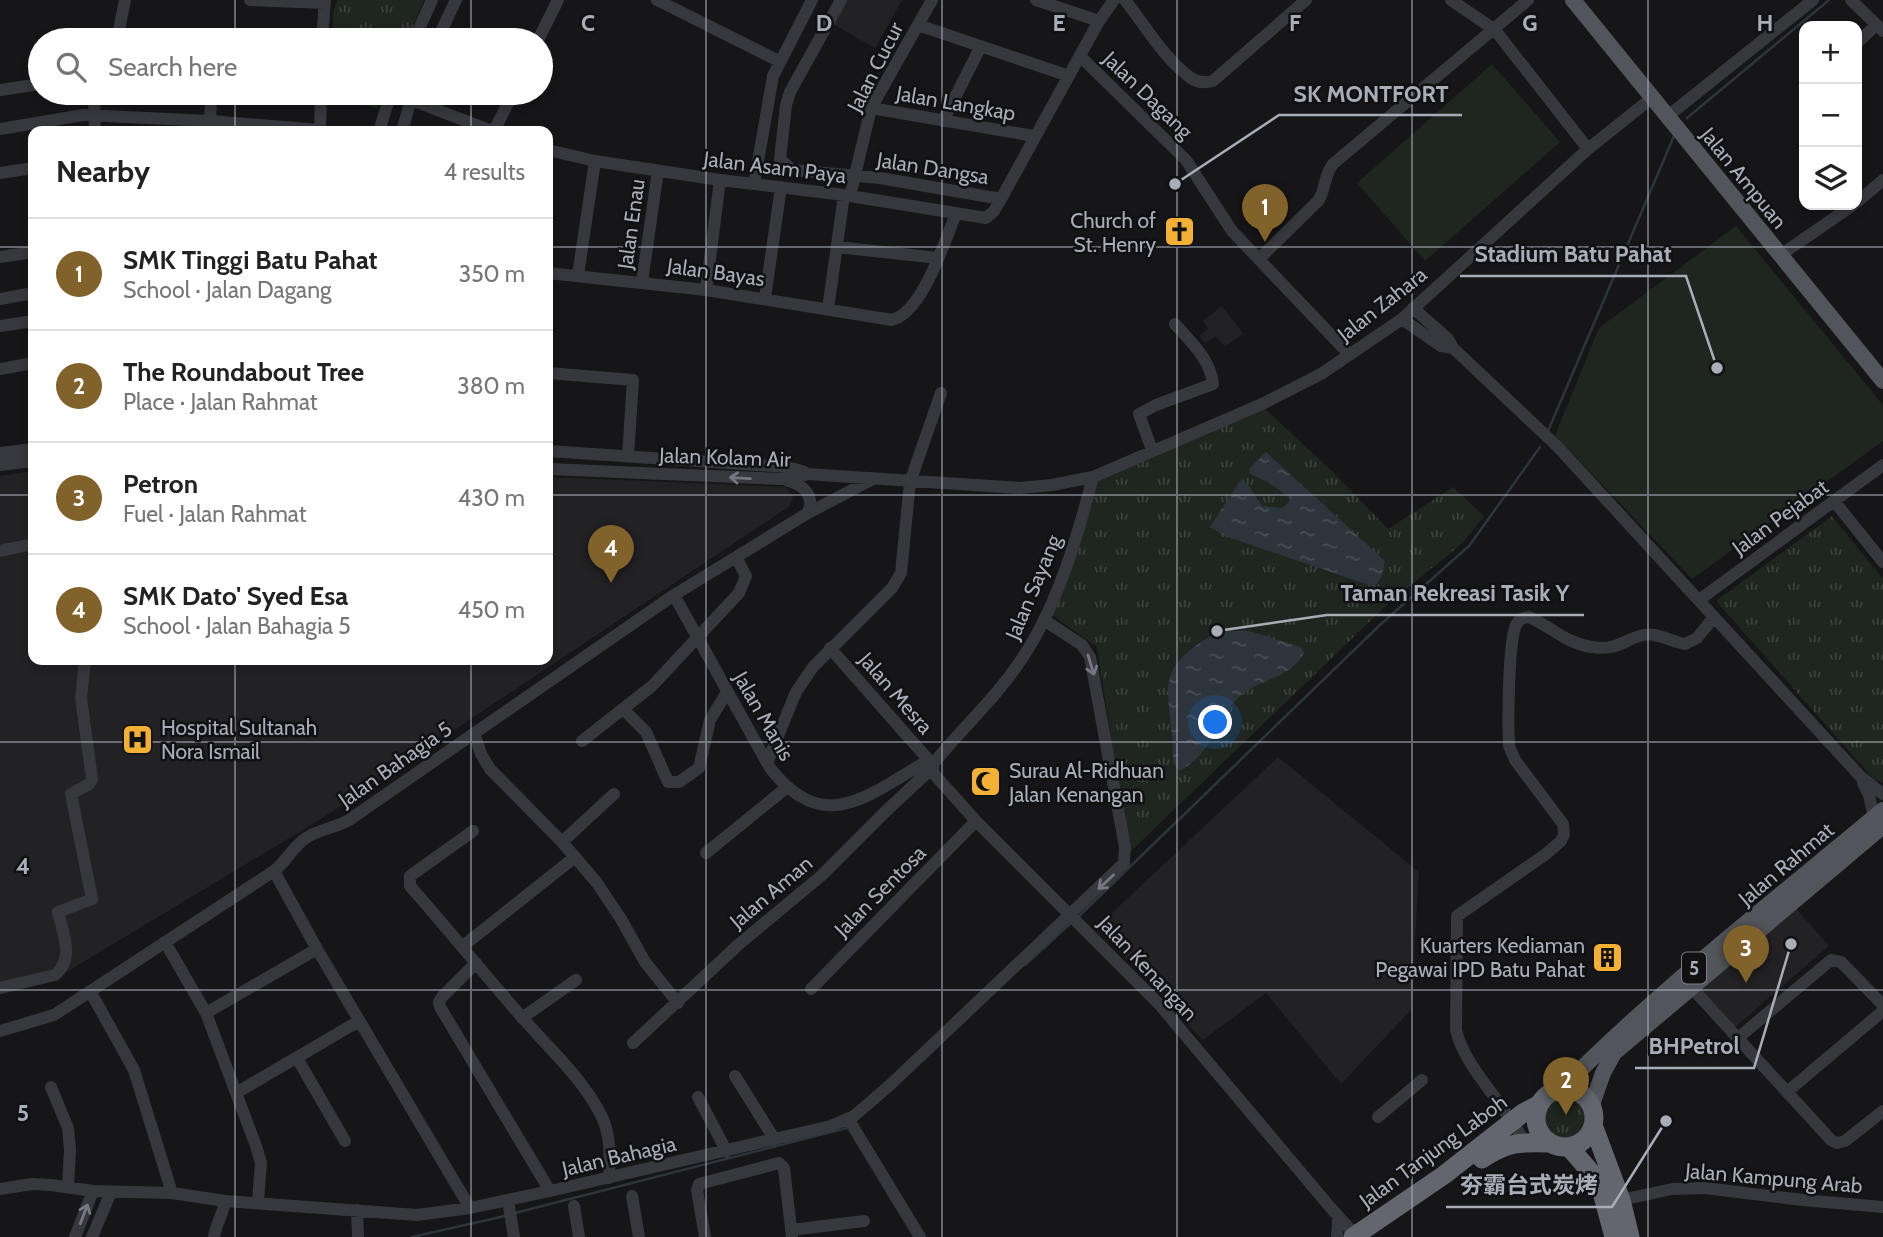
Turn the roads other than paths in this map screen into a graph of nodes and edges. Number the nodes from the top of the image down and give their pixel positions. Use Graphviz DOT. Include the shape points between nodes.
graph roads {
  1 [pos="125,0"];
  2 [pos="250,0"];
  3 [pos="432,0"];
  4 [pos="456,0"];
  5 [pos="558,0"];
  6 [pos="657,0"];
  7 [pos="813,0"];
  8 [pos="841,0"];
  9 [pos="932,0"];
  10 [pos="1036,0"];
  11 [pos="1114,0"];
  12 [pos="1125,0"];
  13 [pos="1306,0"];
  14 [pos="1451,0"];
  15 [pos="1528,0"];
  16 [pos="1573,0"];
  17 [pos="1813,0"];
  18 [pos="1851,0"];
  19 [pos="325,1"];
  20 [pos="1099,21"];
  21 [pos="918,25"];
  22 [pos="119,28"];
  23 [pos="323,28"];
  24 [pos="419,28"];
  25 [pos="443,28"];
  26 [pos="544,28"];
  27 [pos="1880,28"];
  28 [pos="1494,30"];
  29 [pos="1862,40"];
  30 [pos="981,46"];
  31 [pos="1080,56"];
  32 [pos="779,61"];
  33 [pos="1069,76"];
  34 [pos="28,86"];
  35 [pos="0,90"];
  36 [pos="1653,97"];
  37 [pos="94,105"];
  38 [pos="211,105"];
  39 [pos="321,105"];
  40 [pos="388,105"];
  41 [pos="409,105"];
  42 [pos="426,105"];
  43 [pos="507,105"];
  44 [pos="871,108"];
  45 [pos="94,116"];
  46 [pos="1668,116"];
  47 [pos="943,121"];
  48 [pos="95,126"];
  49 [pos="210,126"];
  50 [pos="321,126"];
  51 [pos="381,126"];
  52 [pos="403,126"];
  53 [pos="466,126"];
  54 [pos="496,126"];
  55 [pos="0,129"];
  56 [pos="1034,136"];
  57 [pos="1588,149"];
  58 [pos="553,151"];
  59 [pos="595,161"];
  60 [pos="28,169"];
  61 [pos="658,171"];
  62 [pos="0,173"];
  63 [pos="855,176"];
  64 [pos="880,178"];
  65 [pos="719,180"];
  66 [pos="1883,180"];
  67 [pos="754,184"];
  68 [pos="781,187"];
  69 [pos="847,195"];
  70 [pos="1862,198"];
  71 [pos="1002,199"];
  72 [pos="875,200"];
  73 [pos="1846,210"];
  74 [pos="994,211"];
  75 [pos="956,214"];
  76 [pos="837,247"];
  77 [pos="28,253"];
  78 [pos="1779,256"];
  79 [pos="0,257"];
  80 [pos="938,258"];
  81 [pos="1259,259"];
  82 [pos="553,273"];
  83 [pos="578,275"];
  84 [pos="642,282"];
  85 [pos="706,289"];
  86 [pos="28,294"];
  87 [pos="765,298"];
  88 [pos="0,299"];
  89 [pos="1413,308"];
  90 [pos="828,309"];
  91 [pos="1402,319"];
  92 [pos="28,322"];
  93 [pos="1175,324"];
  94 [pos="0,326"];
  95 [pos="1453,348"];
  96 [pos="1350,355"];
  97 [pos="28,364"];
  98 [pos="0,369"];
  99 [pos="553,373"];
  100 [pos="1883,381"];
  101 [pos="941,393"];
  102 [pos="28,450"];
  103 [pos="1152,450"];
  104 [pos="553,452"];
  105 [pos="0,453"];
  106 [pos="628,456"];
  107 [pos="28,462"];
  108 [pos="0,465"];
  109 [pos="1883,465"];
  110 [pos="553,469"];
  111 [pos="807,474"];
  112 [pos="829,475"];
  113 [pos="1093,477"];
  114 [pos="780,479"];
  115 [pos="873,479"];
  116 [pos="910,482"];
  117 [pos="828,501"];
  118 [pos="1834,501"];
  119 [pos="808,513"];
  120 [pos="28,545"];
  121 [pos="0,551"];
  122 [pos="736,557"];
  123 [pos="1883,562"];
  124 [pos="674,596"];
  125 [pos="1699,600"];
  126 [pos="1714,617"];
  127 [pos="1044,620"];
  128 [pos="698,639"];
  129 [pos="830,648"];
  130 [pos="86,665"];
  131 [pos="727,692"];
  132 [pos="623,709"];
  133 [pos="474,733"];
  134 [pos="582,741"];
  135 [pos="767,763"];
  136 [pos="931,764"];
  137 [pos="1860,776"];
  138 [pos="786,788"];
  139 [pos="614,793"];
  140 [pos="1883,794"];
  141 [pos="1880,818"];
  142 [pos="976,821"];
  143 [pos="473,831"];
  144 [pos="562,842"];
  145 [pos="706,853"];
  146 [pos="575,857"];
  147 [pos="275,871"];
  148 [pos="1075,919"];
  149 [pos="165,942"];
  150 [pos="463,946"];
  151 [pos="317,949"];
  152 [pos="476,964"];
  153 [pos="576,980"];
  154 [pos="1691,987"];
  155 [pos="0,988"];
  156 [pos="811,989"];
  157 [pos="90,992"];
  158 [pos="678,1003"];
  159 [pos="1883,1004"];
  160 [pos="1883,1011"];
  161 [pos="206,1013"];
  162 [pos="522,1018"];
  163 [pos="359,1021"];
  164 [pos="0,1031"];
  165 [pos="1738,1038"];
  166 [pos="633,1043"];
  167 [pos="297,1058"];
  168 [pos="735,1076"];
  169 [pos="1422,1080"];
  170 [pos="51,1087"];
  171 [pos="1560,1090"];
  172 [pos="1787,1092"];
  173 [pos="236,1093"];
  174 [pos="698,1097"];
  175 [pos="1540,1104"];
  176 [pos="1883,1111"];
  177 [pos="1592,1116"];
  178 [pos="1378,1117"];
  179 [pos="1514,1121"];
  180 [pos="852,1125"];
  181 [pos="775,1140"];
  182 [pos="345,1141"];
  183 [pos="1524,1142"];
  184 [pos="1559,1145"];
  185 [pos="727,1152"];
  186 [pos="609,1178"];
  187 [pos="68,1187"];
  188 [pos="0,1189"];
  189 [pos="93,1191"];
  190 [pos="550,1191"];
  191 [pos="111,1192"];
  192 [pos="172,1193"];
  193 [pos="632,1196"];
  194 [pos="225,1200"];
  195 [pos="1621,1200"];
  196 [pos="258,1201"];
  197 [pos="509,1205"];
  198 [pos="574,1206"];
  199 [pos="1330,1207"];
  200 [pos="1883,1207"];
  201 [pos="470,1208"];
  202 [pos="357,1210"];
  203 [pos="864,1220"];
  204 [pos="1338,1220"];
  205 [pos="513,1231"];
  206 [pos="791,1233"];
  207 [pos="358,1236"];
  208 [pos="1359,1236"];
  209 [pos="75,1237"];
  210 [pos="92,1237"];
  211 [pos="214,1237"];
  212 [pos="579,1237"];
  213 [pos="639,1237"];
  214 [pos="705,1237"];
  215 [pos="920,1237"];
  216 [pos="1337,1237"];
  217 [pos="1614,1237"];
  218 [pos="1630,1237"];
  1 -- 22 [label="street"];
  2 -- 19 [label="street"];
  3 -- 24 [label="street"];
  4 -- 25 [label="street"];
  5 -- 26 [label="street"];
  6 -- 32 [label="street"];
  7 -- 32 [label="street"];
  8 -- 63 [label="street, Jalan Dangsa" via="790,92 780,159 792,170"];
  9 -- 21 [label="street, Jalan Cucur"];
  10 -- 20 [label="street"];
  11 -- 20 [label="street, Jalan Dagang"];
  12 -- 13 [label="street, Jalan Dagang" via="1171,58 1200,82 1213,81"];
  14 -- 28 [label="street"];
  15 -- 28 [label="street"];
  16 -- 36 [label="main road, Jalan Ampuan"];
  17 -- 46 [label="street"];
  18 -- 27 [label="street"];
  19 -- 23 [label="street"];
  20 -- 31 [label="street, Jalan Dagang"];
  21 -- 30 [label="street"];
  21 -- 44 [label="street, Jalan Cucur"];
  27 -- 29 [label="street"];
  28 -- 57 [label="street"];
  28 -- 81 [label="street" via="1333,164 1326,172 1319,200"];
  30 -- 33 [label="street"];
  30 -- 47 [label="street"];
  31 -- 33 [label="street, Jalan Dagang"];
  31 -- 81 [label="street, Jalan Dagang" via="1186,160 1232,231"];
  32 -- 67 [label="street"];
  33 -- 56 [label="street, Jalan Dagang"];
  34 -- 35 [label="street"];
  36 -- 46 [label="main road, Jalan Ampuan"];
  36 -- 57 [label="street, Jalan Zahara"];
  37 -- 45 [label="street"];
  38 -- 49 [label="street"];
  39 -- 50 [label="street"];
  40 -- 51 [label="street"];
  41 -- 52 [label="street"];
  42 -- 53 [label="street"];
  43 -- 54 [label="street"];
  44 -- 47 [label="street, Jalan Langkap"];
  44 -- 63 [label="street, Jalan Cucur"];
  45 -- 48 [label="street"];
  45 -- 49 [label="street"];
  45 -- 55 [label="street"];
  46 -- 78 [label="main road, Jalan Ampuan"];
  47 -- 56 [label="street, Jalan Langkap"];
  56 -- 71 [label="street, Jalan Dagang"];
  57 -- 89 [label="street, Jalan Zahara"];
  58 -- 59 [label="street, Jalan Asam Paya"];
  59 -- 61 [label="street, Jalan Asam Paya"];
  59 -- 83 [label="street"];
  60 -- 62 [label="street"];
  61 -- 65 [label="street, Jalan Asam Paya"];
  61 -- 84 [label="street, Jalan Enau"];
  63 -- 64 [label="street, Jalan Dangsa"];
  63 -- 69 [label="street, Jalan Cucur"];
  64 -- 71 [label="street, Jalan Dangsa"];
  64 -- 72 [label="street"];
  65 -- 67 [label="street, Jalan Asam Paya"];
  65 -- 85 [label="street"];
  66 -- 70 [label="street"];
  67 -- 68 [label="street, Jalan Asam Paya"];
  68 -- 69 [label="street, Jalan Asam Paya"];
  68 -- 87 [label="street"];
  69 -- 72 [label="street, Jalan Asam Paya"];
  69 -- 76 [label="street, Jalan Cucur"];
  71 -- 74 [label="street, Jalan Dagang"];
  72 -- 75 [label="street, Jalan Asam Paya"];
  73 -- 78 [label="street"];
  74 -- 75 [label="street, Jalan Asam Paya" via="986,218"];
  75 -- 80 [label="street"];
  76 -- 80 [label="street"];
  76 -- 90 [label="street, Jalan Cucur"];
  77 -- 79 [label="street"];
  78 -- 100 [label="main road, Jalan Ampuan"];
  80 -- 90 [label="street, Jalan Bayas" via="928,280 899,318"];
  81 -- 96 [label="street, Jalan Dagang"];
  82 -- 83 [label="street, Jalan Bayas"];
  83 -- 84 [label="street, Jalan Bayas"];
  84 -- 85 [label="street, Jalan Bayas"];
  85 -- 87 [label="street, Jalan Bayas"];
  86 -- 88 [label="street"];
  87 -- 90 [label="street, Jalan Bayas"];
  89 -- 91 [label="street, Jalan Zahara"];
  89 -- 95 [label="street"];
  91 -- 95 [label="street" via="1441,346"];
  91 -- 96 [label="street, Jalan Zahara"];
  92 -- 94 [label="street"];
  93 -- 103 [label="street" via="1201,355 1213,384 1139,414"];
  95 -- 125 [label="street" via="1557,446"];
  96 -- 103 [label="street, Jalan Zahara" via="1262,404"];
  97 -- 98 [label="street"];
  99 -- 106 [label="street" via="633,380"];
  101 -- 116 [label="street, Jalan Mesra"];
  102 -- 105 [label="street"];
  103 -- 113 [label="street, Jalan Zahara"];
  104 -- 106 [label="street, Jalan Kolam Air"];
  106 -- 111 [label="street, Jalan Kolam Air" via="788,467"];
  107 -- 108 [label="street"];
  109 -- 118 [label="street, Jalan Pejabat"];
  114 -- 110 [label="street, Jalan Kolam Air, one-way"];
  111 -- 112 [label="street, Jalan Zahara"];
  111 -- 114 [label="street, Jalan Kolam Air" via="795,480"];
  112 -- 115 [label="street, Jalan Zahara"];
  112 -- 117 [label="street" via="833,489"];
  113 -- 116 [label="street, Jalan Zahara" via="1020,488"];
  113 -- 127 [label="street, Jalan Sayang"];
  114 -- 119 [label="street" via="805,489 810,496"];
  115 -- 116 [label="street, Jalan Zahara"];
  115 -- 117 [label="street, Jalan Bahagia 5"];
  116 -- 129 [label="street, Jalan Mesra" via="901,573 892,588"];
  117 -- 119 [label="street, Jalan Bahagia 5"];
  118 -- 123 [label="street"];
  118 -- 125 [label="street, Jalan Pejabat"];
  119 -- 122 [label="street, Jalan Bahagia 5"];
  120 -- 121 [label="street"];
  122 -- 124 [label="street, Jalan Bahagia 5"];
  122 -- 128 [label="street" via="746,576 744,584"];
  124 -- 128 [label="street, Jalan Manis"];
  124 -- 133 [label="street, Jalan Bahagia 5"];
  125 -- 126 [label="street"];
  126 -- 137 [label="street"];
  126 -- 179 [label="street" via="1697,638 1685,644 1643,635 1610,648 1591,647 1556,635 1529,617 1521,618 1514,632 1510,746 1515,760 1563,824 1564,834 1546,854 1457,916 1456,1031 1460,1048"];
  127 -- 136 [label="street, Jalan Sayang" via="993,698"];
  127 -- 148 [label="street, Jalan Bahagia, one-way" via="1082,645 1090,657 1126,851 1124,863"];
  128 -- 131 [label="street, Jalan Manis"];
  128 -- 132 [label="street"];
  129 -- 135 [label="street, Jalan Mesra" via="796,692"];
  129 -- 136 [label="street, Jalan Mesra"];
  130 -- 155 [label="street" via="81,698 92,779 71,794 92,899 58,912 67,951 62,969 55,975"];
  131 -- 132 [label="street" via="710,720 699,768 679,782 668,782 646,732"];
  131 -- 135 [label="street, Jalan Manis"];
  132 -- 134 [label="street"];
  133 -- 144 [label="street" via="490,769"];
  133 -- 147 [label="street, Jalan Bahagia 5" via="349,820 304,839"];
  135 -- 138 [label="street, Jalan Manis"];
  136 -- 138 [label="street, Jalan Manis" via="852,803 830,807"];
  136 -- 142 [label="street, Jalan Kenangan" via="933,773"];
  136 -- 158 [label="street, Jalan Aman" via="821,876 738,945"];
  137 -- 140 [label="street"];
  137 -- 141 [label="street"];
  138 -- 145 [label="street"];
  139 -- 144 [label="street"];
  141 -- 154 [label="main road, Jalan Rahmat / 5"];
  141 -- 171 [label="main road, Jalan Rahmat / 5" via="1721,944"];
  142 -- 148 [label="street, Jalan Kenangan"];
  142 -- 156 [label="street, Jalan Sentosa"];
  143 -- 150 [label="street" via="408,879"];
  144 -- 146 [label="street"];
  146 -- 150 [label="street"];
  146 -- 158 [label="street"];
  147 -- 149 [label="street, Jalan Bahagia 5"];
  147 -- 151 [label="street"];
  148 -- 180 [label="street, Jalan Bahagia" via="890,1085"];
  148 -- 199 [label="street, Jalan Kenangan" via="1175,1023"];
  149 -- 157 [label="street, Jalan Bahagia 5"];
  149 -- 161 [label="street"];
  150 -- 152 [label="street"];
  151 -- 161 [label="street"];
  151 -- 163 [label="street"];
  152 -- 162 [label="street"];
  152 -- 190 [label="street" via="442,997 440,1007"];
  153 -- 162 [label="street"];
  154 -- 165 [label="street"];
  154 -- 177 [label="main road, Jalan Rahmat / 5" via="1614,1053 1603,1073"];
  157 -- 164 [label="street, Jalan Bahagia 5" via="54,1015"];
  157 -- 192 [label="street" via="134,1070"];
  158 -- 166 [label="street, Jalan Aman"];
  159 -- 165 [label="street" via="1841,962 1831,960"];
  160 -- 172 [label="street"];
  161 -- 173 [label="street"];
  162 -- 186 [label="street" via="565,1064 601,1114 610,1144"];
  163 -- 167 [label="street"];
  163 -- 201 [label="street"];
  165 -- 172 [label="street"];
  167 -- 173 [label="street"];
  167 -- 182 [label="street"];
  168 -- 181 [label="street"];
  169 -- 178 [label="street"];
  170 -- 187 [label="street" via="68,1128"];
  171 -- 175 [label="highway, 5"];
  171 -- 177 [label="highway" via="1582,1095"];
  172 -- 176 [label="street" via="1838,1143"];
  173 -- 196 [label="street" via="261,1163"];
  174 -- 185 [label="street"];
  175 -- 179 [label="highway, Jalan Tanjung Laboh / 5"];
  175 -- 184 [label="highway" via="1538,1130"];
  177 -- 184 [label="highway, 5" via="1584,1140"];
  177 -- 195 [label="highway"];
  179 -- 183 [label="street"];
  179 -- 208 [label="highway, Jalan Tanjung Laboh / 5"];
  180 -- 181 [label="street, Jalan Bahagia"];
  180 -- 215 [label="street"];
  181 -- 185 [label="street, Jalan Bahagia"];
  183 -- 184 [label="highway, Jalan Tanjung Laboh"];
  183 -- 208 [label="highway, Jalan Tanjung Laboh" via="1496,1150"];
  184 -- 217 [label="highway" via="1595,1177"];
  185 -- 186 [label="street, Jalan Bahagia"];
  186 -- 190 [label="street, Jalan Bahagia"];
  187 -- 188 [label="street, Jalan Bahagia" via="32,1184"];
  187 -- 189 [label="street, Jalan Bahagia"];
  189 -- 191 [label="street, Jalan Bahagia"];
  209 -- 189 [label="street, one-way"];
  190 -- 197 [label="street, Jalan Bahagia"];
  191 -- 192 [label="street, Jalan Bahagia"];
  191 -- 210 [label="street"];
  192 -- 194 [label="street, Jalan Bahagia"];
  193 -- 213 [label="street"];
  194 -- 196 [label="street, Jalan Bahagia"];
  194 -- 211 [label="street"];
  195 -- 200 [label="street, Jalan Kampung Arab" via="1672,1189 1705,1188"];
  195 -- 218 [label="highway"];
  196 -- 202 [label="street, Jalan Bahagia"];
  197 -- 201 [label="street, Jalan Bahagia"];
  197 -- 205 [label="street"];
  198 -- 212 [label="street"];
  199 -- 204 [label="street, Jalan Kenangan"];
  199 -- 208 [label="street, Jalan Kenangan"];
  201 -- 202 [label="street, Jalan Bahagia" via="417,1215"];
  202 -- 207 [label="street"];
  203 -- 206 [label="street"];
  204 -- 208 [label="street, Jalan Kenangan"];
  204 -- 216 [label="street"];
  206 -- 214 [label="street" via="784,1168 776,1163 699,1184"];
}
